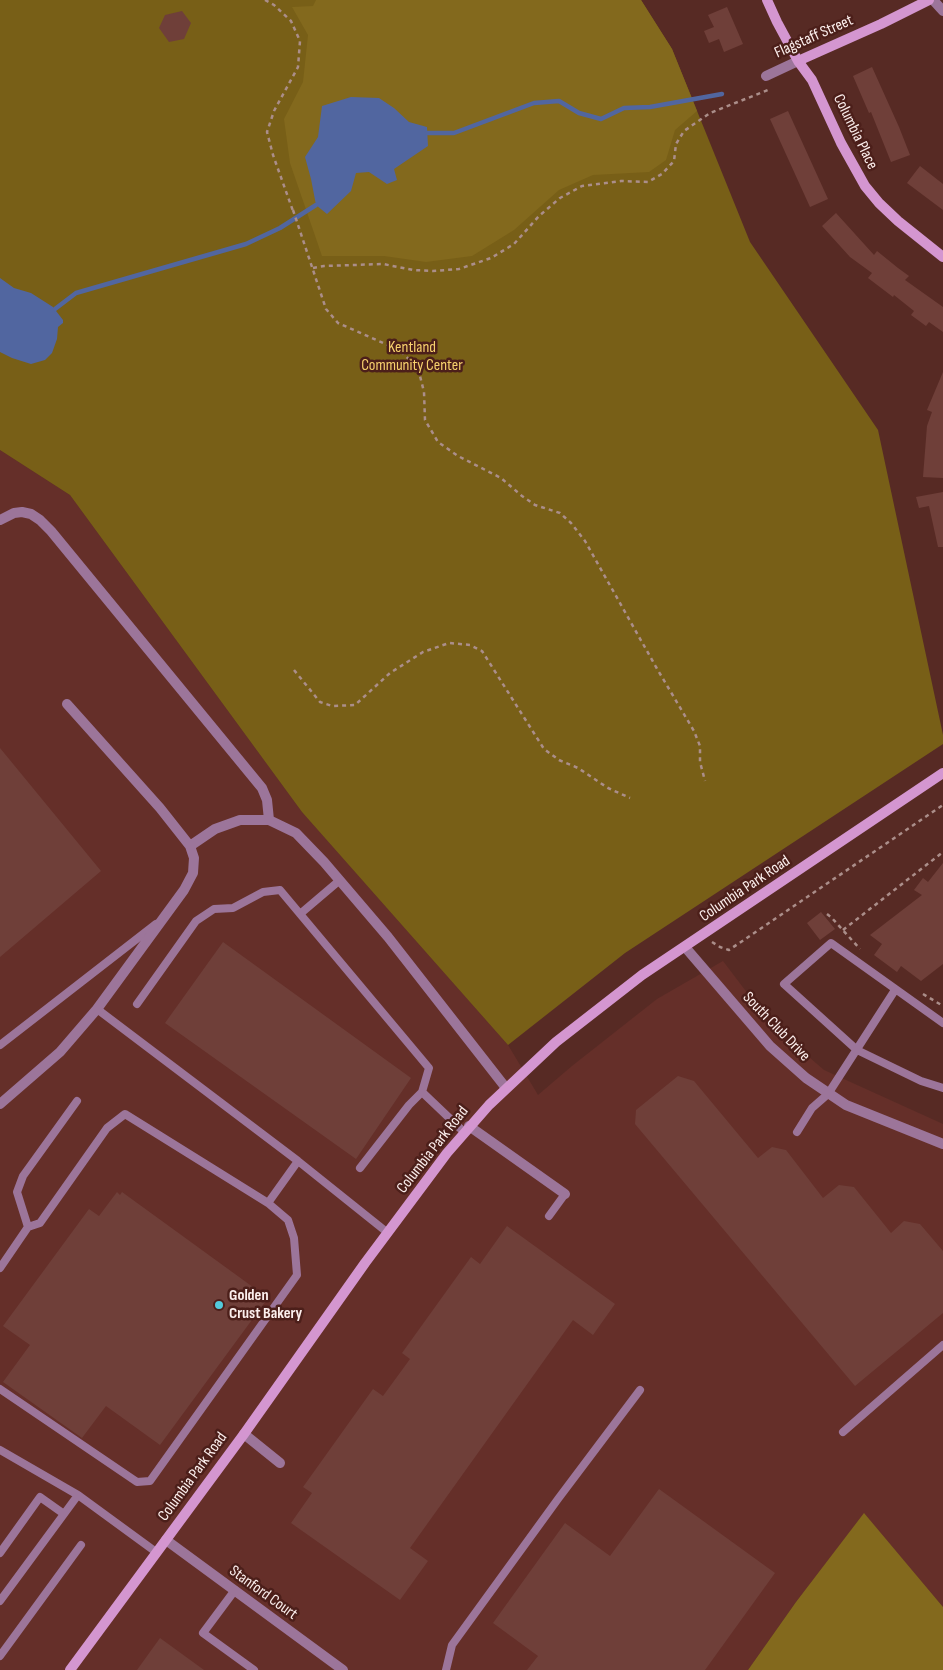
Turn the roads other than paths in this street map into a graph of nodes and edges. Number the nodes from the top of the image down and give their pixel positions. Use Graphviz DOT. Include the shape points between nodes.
graph roads {
  1 [pos="767,0"];
  2 [pos="929,0"];
  3 [pos="933,0"];
  4 [pos="943,11"];
  5 [pos="798,61"];
  6 [pos="766,76"];
  7 [pos="943,257"];
  8 [pos="0,520"];
  9 [pos="67,704"];
  10 [pos="943,773"];
  11 [pos="269,820"];
  12 [pos="190,846"];
  13 [pos="340,880"];
  14 [pos="300,914"];
  15 [pos="163,919"];
  16 [pos="686,947"];
  17 [pos="896,990"];
  18 [pos="137,1004"];
  19 [pos="97,1009"];
  20 [pos="943,1023"];
  21 [pos="0,1045"];
  22 [pos="857,1050"];
  23 [pos="506,1088"];
  24 [pos="943,1088"];
  25 [pos="422,1092"];
  26 [pos="828,1094"];
  27 [pos="77,1101"];
  28 [pos="0,1104"];
  29 [pos="467,1129"];
  30 [pos="797,1132"];
  31 [pos="943,1144"];
  32 [pos="298,1161"];
  33 [pos="360,1168"];
  34 [pos="565,1194"];
  35 [pos="268,1203"];
  36 [pos="549,1216"];
  37 [pos="28,1226"];
  38 [pos="388,1233"];
  39 [pos="0,1268"];
  40 [pos="943,1345"];
  41 [pos="0,1389"];
  42 [pos="640,1390"];
  43 [pos="843,1432"];
  44 [pos="244,1434"];
  45 [pos="0,1450"];
  46 [pos="280,1463"];
  47 [pos="78,1495"];
  48 [pos="64,1514"];
  49 [pos="166,1540"];
  50 [pos="81,1545"];
  51 [pos="156,1552"];
  52 [pos="0,1553"];
  53 [pos="235,1590"];
  54 [pos="0,1601"];
  55 [pos="0,1656"];
  56 [pos="70,1670"];
  57 [pos="254,1670"];
  58 [pos="343,1670"];
  59 [pos="446,1670"];
  1 -- 5 [label="street, Columbia Place"];
  2 -- 5 [label="street, Flagstaff Street"];
  3 -- 4 [label="street"];
  5 -- 6 [label="street, Flagstaff Street"];
  5 -- 7 [label="street, Columbia Place" via="812,80 865,186 879,204"];
  8 -- 11 [label="street" via="22,512 31,514 51,531 262,788 268,800"];
  9 -- 12 [label="street"];
  10 -- 16 [label="street, Columbia Park Road"];
  11 -- 12 [label="street" via="240,820 215,829"];
  11 -- 13 [label="street" via="296,833"];
  12 -- 15 [label="street" via="194,858 192,873"];
  13 -- 14 [label="lane"];
  13 -- 23 [label="street"];
  14 -- 18 [label="lane" via="280,890 263,892 233,908 214,909 196,921"];
  14 -- 25 [label="lane" via="429,1068"];
  15 -- 19 [label="street"];
  15 -- 21 [label="lane"];
  16 -- 23 [label="street, Columbia Park Road" via="594,1012"];
  16 -- 26 [label="street, South Club Drive" via="770,1046"];
  17 -- 20 [label="lane"];
  17 -- 22 [label="lane"];
  17 -- 22 [label="lane" via="831,944 784,984"];
  19 -- 28 [label="street" via="60,1052"];
  19 -- 32 [label="lane"];
  22 -- 24 [label="lane"];
  22 -- 26 [label="lane"];
  23 -- 29 [label="street, Columbia Park Road"];
  25 -- 29 [label="lane"];
  25 -- 33 [label="lane"];
  26 -- 30 [label="lane" via="812,1108"];
  26 -- 31 [label="street, South Club Drive" via="846,1105"];
  27 -- 37 [label="lane" via="23,1176 17,1192"];
  29 -- 34 [label="street"];
  29 -- 38 [label="street, Columbia Park Road"];
  32 -- 35 [label="lane"];
  32 -- 38 [label="lane"];
  34 -- 36 [label="lane"];
  35 -- 37 [label="lane" via="125,1114 108,1128 40,1223"];
  35 -- 41 [label="lane" via="288,1220 294,1238 297,1275 150,1481 137,1482"];
  37 -- 39 [label="lane"];
  38 -- 44 [label="street, Columbia Park Road"];
  40 -- 43 [label="lane"];
  42 -- 59 [label="lane" via="452,1645"];
  44 -- 46 [label="street"];
  44 -- 49 [label="street, Columbia Park Road"];
  45 -- 47 [label="lane"];
  47 -- 48 [label="lane"];
  47 -- 51 [label="lane"];
  48 -- 52 [label="lane" via="40,1497"];
  48 -- 54 [label="lane"];
  49 -- 51 [label="street, Columbia Park Road"];
  49 -- 53 [label="street, Stanford Court"];
  50 -- 55 [label="lane"];
  51 -- 56 [label="street, Columbia Park Road"];
  53 -- 57 [label="lane" via="203,1633"];
  53 -- 58 [label="street, Stanford Court"];
}
